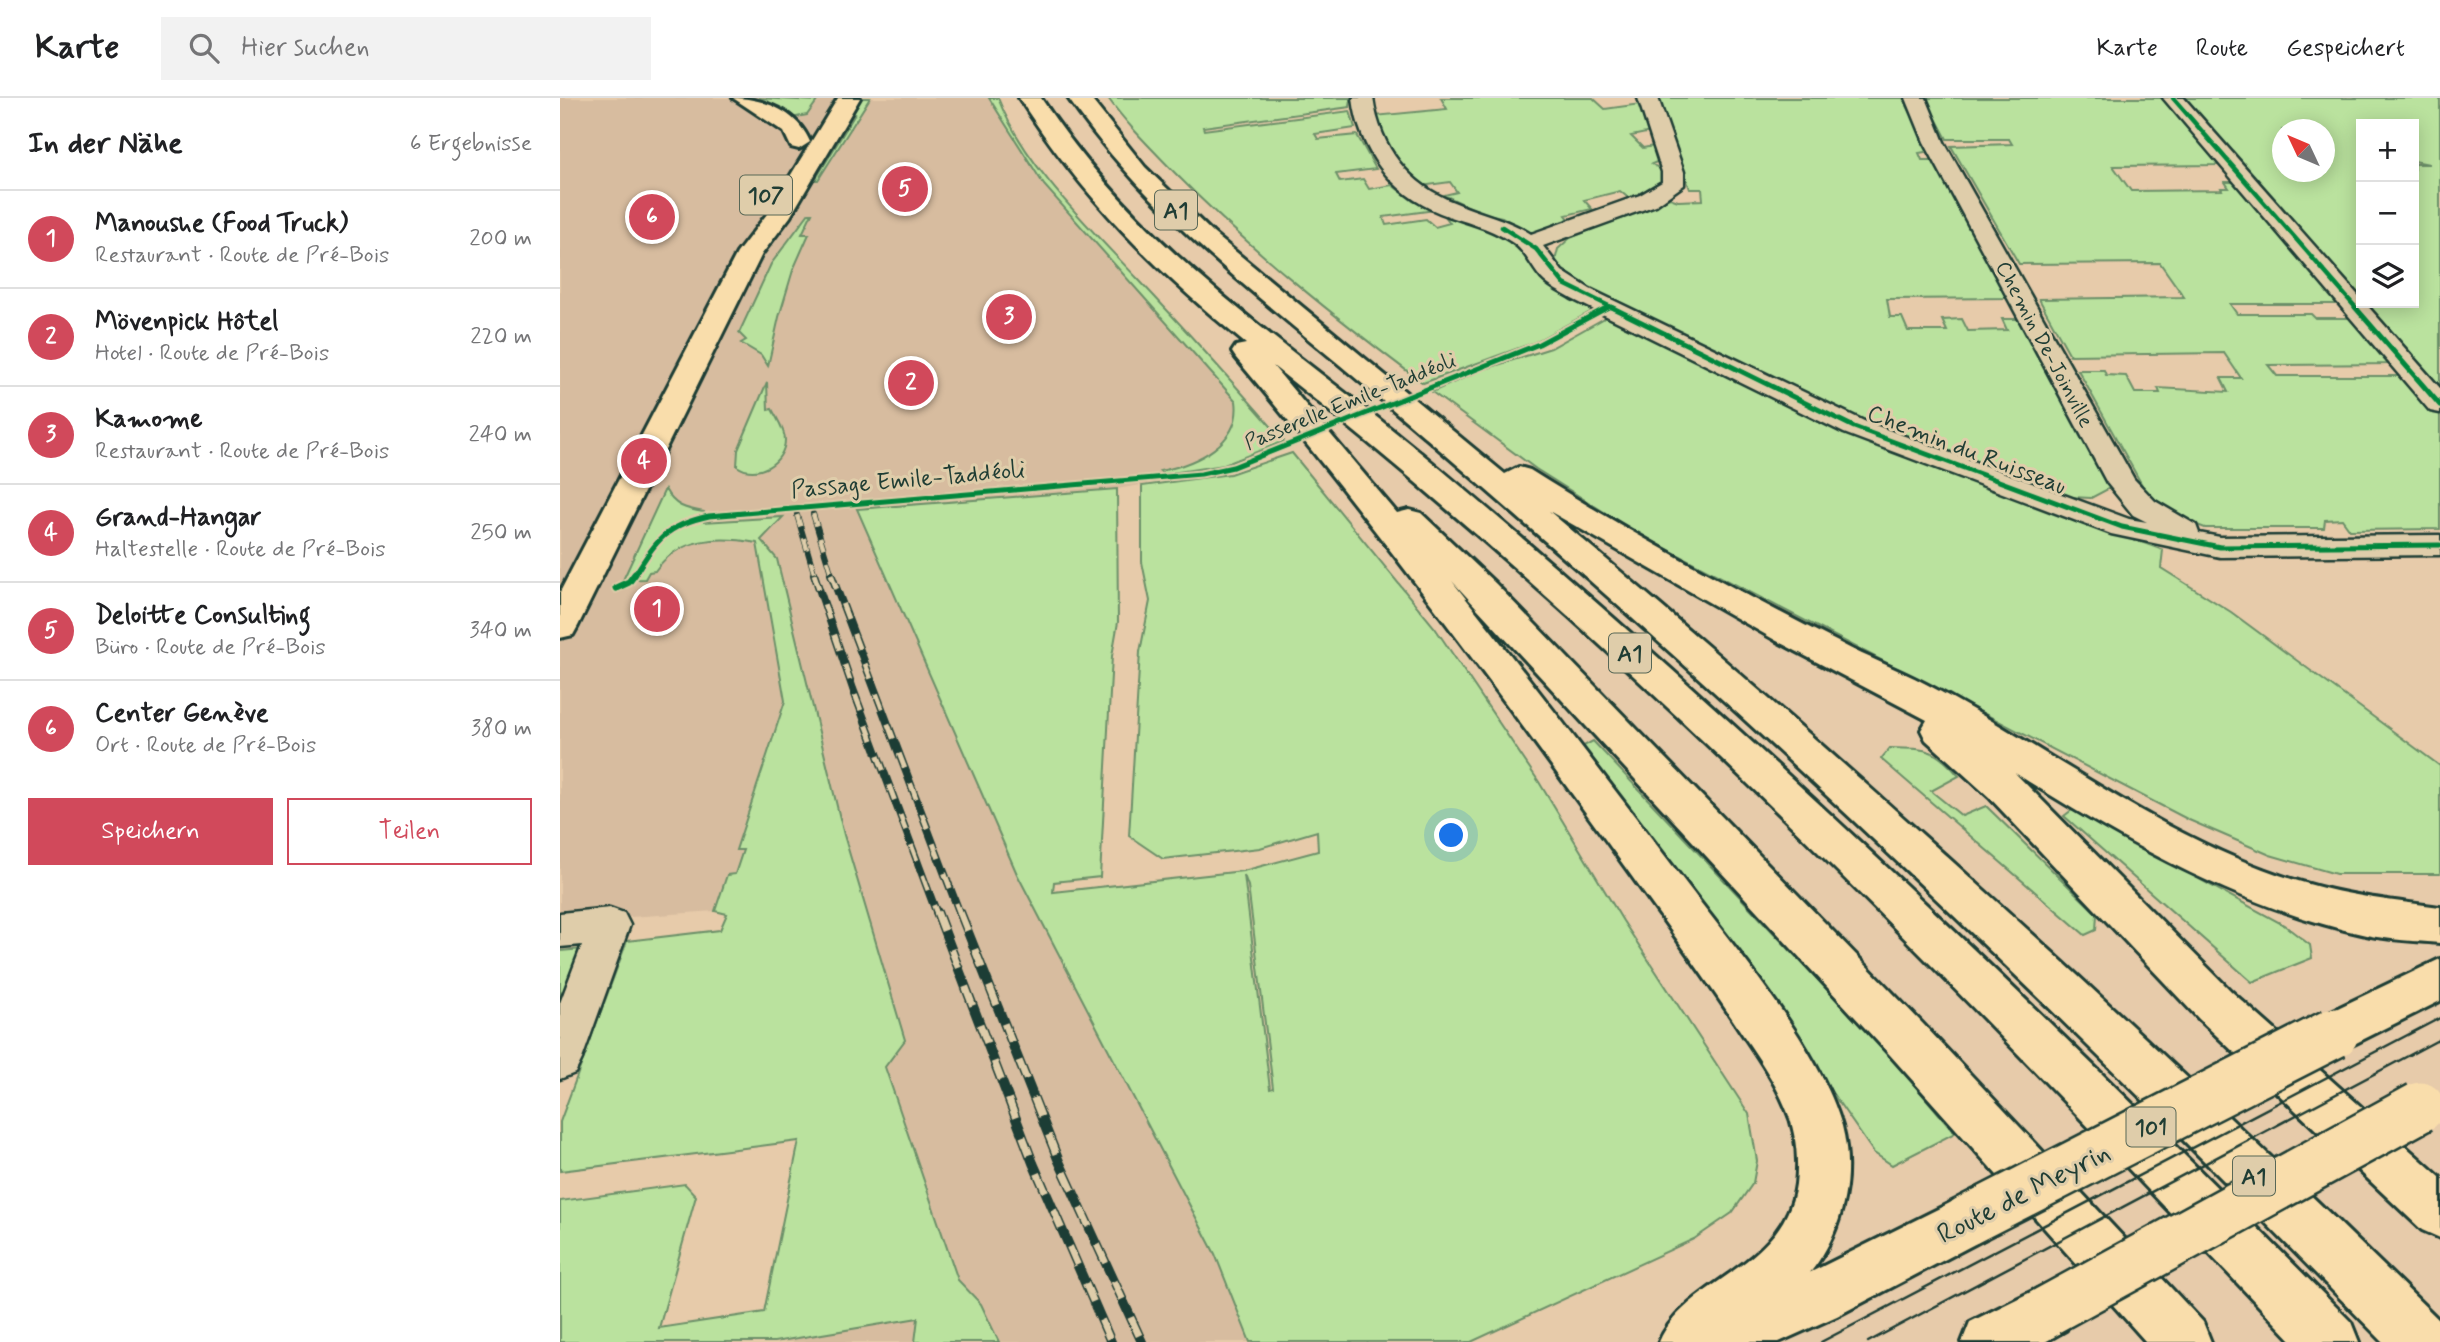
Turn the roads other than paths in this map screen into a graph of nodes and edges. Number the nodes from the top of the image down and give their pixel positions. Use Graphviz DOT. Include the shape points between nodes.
graph roads {
  1 [pos="744,98"];
  2 [pos="841,98"];
  3 [pos="1030,98"];
  4 [pos="1079,98"];
  5 [pos="1363,98"];
  6 [pos="1648,98"];
  7 [pos="1916,98"];
  8 [pos="2173,98"];
  9 [pos="799,142"];
  10 [pos="1529,243"];
  11 [pos="750,253"];
  12 [pos="1196,290"];
  13 [pos="1394,396"];
  14 [pos="2440,405"];
  15 [pos="1314,430"];
  16 [pos="2133,517"];
  17 [pos="2440,545"];
  18 [pos="560,626"];
  19 [pos="1845,662"];
  20 [pos="2440,925"];
  21 [pos="560,930"];
  22 [pos="2440,979"];
  23 [pos="560,1059"];
  24 [pos="2430,1101"];
  25 [pos="2440,1212"];
  26 [pos="1687,1342"];
  27 [pos="1715,1342"];
  28 [pos="1990,1342"];
  29 [pos="2183,1342"];
  30 [pos="2331,1342"];
  31 [pos="2422,1342"];
  1 -- 9 [label="main road, 107" via="794,130"];
  2 -- 9 [label="main road"];
  2 -- 11 [label="main road, 107" via="778,217"];
  3 -- 12 [label="main road, A1" via="1084,175"];
  4 -- 13 [label="main road, A1" via="1130,163 1177,211"];
  5 -- 10 [label="street" via="1372,138 1406,184 1436,203 1502,227"];
  6 -- 10 [label="street" via="1673,172 1673,186 1648,200"];
  7 -- 16 [label="street, Chemin De-Joinville" via="1923,123 2122,483"];
  8 -- 14 [label="street"];
  9 -- 11 [label="main road, 107" via="752,220"];
  10 -- 16 [label="street, Chemin du Ruisseau" via="1564,284 1854,427"];
  11 -- 18 [label="main road, 107"];
  12 -- 15 [label="main road"];
  12 -- 30 [label="main road, A1" via="1410,461 1667,686 1921,928"];
  13 -- 19 [label="main road" via="1561,504"];
  13 -- 31 [label="main road, A1" via="1687,647 1889,829"];
  15 -- 26 [label="main road" via="1676,903 1777,1046 1812,1110 1822,1171 1816,1213 1806,1236 1775,1273"];
  15 -- 29 [label="main road" via="1484,592 1907,1040"];
  16 -- 17 [label="street, Chemin du Ruisseau" via="2220,547"];
  19 -- 20 [label="main road" via="1920,698 2113,813 2223,871 2336,910"];
  19 -- 25 [label="main road" via="1972,757 2215,1004"];
  21 -- 23 [label="street" via="611,925"];
  22 -- 27 [label="main road, Route de Meyrin / 101, bridge" via="1818,1297"];
  24 -- 28 [label="main road, bridge"];
}
